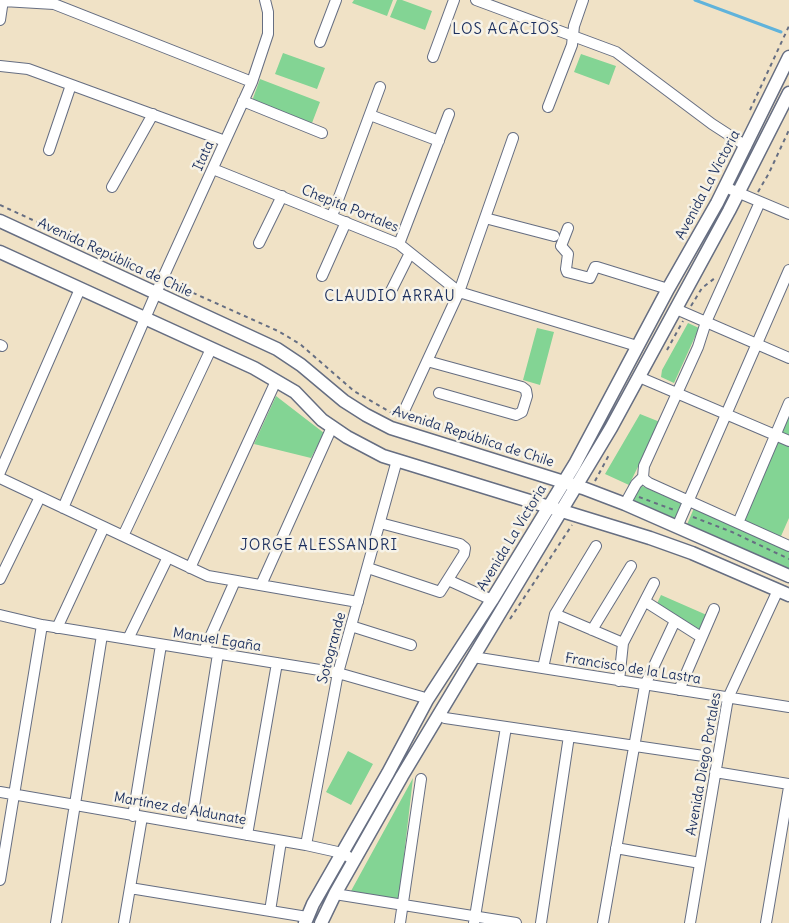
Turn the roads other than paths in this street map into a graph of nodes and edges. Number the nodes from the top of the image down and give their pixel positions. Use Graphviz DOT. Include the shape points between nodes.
graph roads {
  1 [pos="265,0"];
  2 [pos="336,0"];
  3 [pos="454,0"];
  4 [pos="476,0"];
  5 [pos="584,0"];
  6 [pos="3,1"];
  7 [pos="0,20"];
  8 [pos="574,36"];
  9 [pos="320,42"];
  10 [pos="433,57"];
  11 [pos="789,57"];
  12 [pos="0,66"];
  13 [pos="252,82"];
  14 [pos="71,85"];
  15 [pos="380,87"];
  16 [pos="789,92"];
  17 [pos="243,100"];
  18 [pos="548,107"];
  19 [pos="153,114"];
  20 [pos="370,114"];
  21 [pos="449,114"];
  22 [pos="322,133"];
  23 [pos="513,138"];
  24 [pos="225,141"];
  25 [pos="439,141"];
  26 [pos="746,146"];
  27 [pos="49,150"];
  28 [pos="213,169"];
  29 [pos="112,186"];
  30 [pos="725,187"];
  31 [pos="738,194"];
  32 [pos="282,196"];
  33 [pos="760,202"];
  34 [pos="789,214"];
  35 [pos="332,216"];
  36 [pos="485,218"];
  37 [pos="0,222"];
  38 [pos="346,222"];
  39 [pos="568,228"];
  40 [pos="554,236"];
  41 [pos="259,243"];
  42 [pos="399,244"];
  43 [pos="0,252"];
  44 [pos="410,253"];
  45 [pos="789,270"];
  46 [pos="322,276"];
  47 [pos="80,289"];
  48 [pos="668,289"];
  49 [pos="459,292"];
  50 [pos="156,293"];
  51 [pos="389,295"];
  52 [pos="676,309"];
  53 [pos="145,319"];
  54 [pos="706,322"];
  55 [pos="757,344"];
  56 [pos="637,346"];
  57 [pos="211,349"];
  58 [pos="789,358"];
  59 [pos="427,360"];
  60 [pos="639,377"];
  61 [pos="276,381"];
  62 [pos="439,393"];
  63 [pos="678,394"];
  64 [pos="789,404"];
  65 [pos="726,414"];
  66 [pos="403,415"];
  67 [pos="332,427"];
  68 [pos="775,435"];
  69 [pos="789,441"];
  70 [pos="397,460"];
  71 [pos="0,472"];
  72 [pos="643,476"];
  73 [pos="0,478"];
  74 [pos="563,482"];
  75 [pos="577,486"];
  76 [pos="40,497"];
  77 [pos="628,499"];
  78 [pos="688,500"];
  79 [pos="548,506"];
  80 [pos="62,508"];
  81 [pos="562,510"];
  82 [pos="380,523"];
  83 [pos="738,523"];
  84 [pos="677,526"];
  85 [pos="104,527"];
  86 [pos="123,536"];
  87 [pos="788,543"];
  88 [pos="596,546"];
  89 [pos="168,557"];
  90 [pos="631,566"];
  91 [pos="190,568"];
  92 [pos="368,568"];
  93 [pos="789,576"];
  94 [pos="0,579"];
  95 [pos="448,580"];
  96 [pos="235,581"];
  97 [pos="654,583"];
  98 [pos="261,585"];
  99 [pos="784,593"];
  100 [pos="492,600"];
  101 [pos="358,602"];
  102 [pos="646,602"];
  103 [pos="714,609"];
  104 [pos="555,614"];
  105 [pos="0,616"];
  106 [pos="675,621"];
  107 [pos="42,625"];
  108 [pos="352,626"];
  109 [pos="57,628"];
  110 [pos="592,630"];
  111 [pos="102,635"];
  112 [pos="701,637"];
  113 [pos="128,639"];
  114 [pos="624,643"];
  115 [pos="162,644"];
  116 [pos="411,644"];
  117 [pos="204,652"];
  118 [pos="218,654"];
  119 [pos="472,657"];
  120 [pos="277,663"];
  121 [pos="543,668"];
  122 [pos="338,673"];
  123 [pos="619,680"];
  124 [pos="645,685"];
  125 [pos="679,690"];
  126 [pos="728,698"];
  127 [pos="427,700"];
  128 [pos="789,707"];
  129 [pos="439,714"];
  130 [pos="506,727"];
  131 [pos="569,736"];
  132 [pos="635,746"];
  133 [pos="717,758"];
  134 [pos="715,772"];
  135 [pos="421,779"];
  136 [pos="789,786"];
  137 [pos="0,792"];
  138 [pos="14,795"];
  139 [pos="75,805"];
  140 [pos="138,816"];
  141 [pos="191,825"];
  142 [pos="247,835"];
  143 [pos="281,841"];
  144 [pos="306,845"];
  145 [pos="616,848"];
  146 [pos="342,853"];
  147 [pos="354,860"];
  148 [pos="1,864"];
  149 [pos="700,864"];
  150 [pos="0,880"];
  151 [pos="130,888"];
  152 [pos="335,894"];
  153 [pos="403,905"];
  154 [pos="270,911"];
  155 [pos="306,920"];
  156 [pos="474,920"];
  157 [pos="56,923"];
  158 [pos="124,923"];
  159 [pos="321,923"];
  160 [pos="400,923"];
  161 [pos="516,923"];
  162 [pos="540,923"];
  163 [pos="603,923"];
  164 [pos="690,923"];
  165 [pos="766,923"];
  1 -- 13 [label="street, Itata" via="268,34"];
  2 -- 9 [label="street"];
  3 -- 10 [label="street"];
  4 -- 8 [label="street"];
  5 -- 8 [label="street" via="574,26"];
  6 -- 7 [label="street"];
  6 -- 13 [label="street" via="54,4"];
  8 -- 18 [label="street"];
  8 -- 26 [label="street" via="616,52"];
  11 -- 26 [label="main road, Avenida La Victoria"];
  12 -- 14 [label="street" via="28,69"];
  13 -- 17 [label="street, Itata"];
  14 -- 19 [label="street"];
  14 -- 27 [label="street"];
  15 -- 20 [label="street"];
  16 -- 31 [label="main road, Avenida La Victoria"];
  17 -- 22 [label="street"];
  17 -- 24 [label="street, Itata"];
  19 -- 24 [label="street"];
  19 -- 29 [label="street"];
  20 -- 25 [label="street"];
  20 -- 35 [label="street"];
  21 -- 25 [label="street"];
  23 -- 36 [label="street"];
  24 -- 28 [label="street, Itata"];
  25 -- 42 [label="street"];
  26 -- 30 [label="main road, Avenida La Victoria"];
  28 -- 32 [label="street, Chepita Portales"];
  28 -- 50 [label="street, Itata"];
  30 -- 31 [label="street"];
  30 -- 48 [label="main road, Avenida La Victoria"];
  31 -- 33 [label="street"];
  31 -- 52 [label="main road, Avenida La Victoria"];
  32 -- 35 [label="street, Chepita Portales"];
  32 -- 41 [label="street"];
  33 -- 34 [label="street"];
  33 -- 54 [label="street"];
  35 -- 38 [label="street, Chepita Portales"];
  36 -- 40 [label="street"];
  36 -- 49 [label="street"];
  37 -- 50 [label="main road, Avenida República de Chile"];
  38 -- 42 [label="street, Chepita Portales"];
  38 -- 46 [label="street"];
  39 -- 48 [label="street" via="561,246 568,254 567,272 590,278 597,267"];
  42 -- 44 [label="street, Chepita Portales"];
  43 -- 47 [label="main road"];
  44 -- 49 [label="street, Chepita Portales"];
  44 -- 51 [label="street"];
  45 -- 55 [label="street"];
  47 -- 53 [label="main road"];
  47 -- 71 [label="street"];
  48 -- 56 [label="main road, Avenida La Victoria"];
  49 -- 56 [label="street, Chepita Portales"];
  49 -- 59 [label="street"];
  50 -- 53 [label="street, Itata"];
  50 -- 74 [label="main road, Avenida República de Chile" via="277,349 344,401 377,421"];
  52 -- 54 [label="street"];
  52 -- 60 [label="main road, Avenida La Victoria"];
  53 -- 57 [label="main road"];
  53 -- 80 [label="street, Itata"];
  54 -- 55 [label="street"];
  54 -- 63 [label="street"];
  55 -- 58 [label="street"];
  55 -- 65 [label="street"];
  56 -- 74 [label="main road, Avenida La Victoria"];
  57 -- 61 [label="main road"];
  57 -- 86 [label="street"];
  59 -- 62 [label="street" via="522,387 527,396 522,412 516,415"];
  59 -- 66 [label="street"];
  60 -- 63 [label="street"];
  60 -- 75 [label="main road, Avenida La Victoria"];
  61 -- 67 [label="main road" via="295,392"];
  61 -- 91 [label="street"];
  63 -- 65 [label="street"];
  63 -- 72 [label="street" via="644,466"];
  64 -- 68 [label="street"];
  65 -- 68 [label="street"];
  65 -- 78 [label="street"];
  67 -- 70 [label="main road" via="383,456"];
  67 -- 98 [label="street"];
  68 -- 69 [label="street"];
  68 -- 83 [label="street"];
  70 -- 79 [label="main road"];
  70 -- 82 [label="street, Sotogrande"];
  72 -- 77 [label="street"];
  72 -- 78 [label="street" via="649,483"];
  73 -- 76 [label="street"];
  74 -- 75 [label="main road, Avenida República de Chile"];
  74 -- 79 [label="main road, Avenida La Victoria"];
  75 -- 77 [label="main road, Avenida República de Chile"];
  75 -- 81 [label="main road, Avenida La Victoria"];
  76 -- 80 [label="street"];
  76 -- 94 [label="street"];
  77 -- 84 [label="main road, Avenida República de Chile"];
  78 -- 83 [label="street"];
  78 -- 84 [label="street"];
  79 -- 81 [label="main road"];
  79 -- 100 [label="main road, Avenida La Victoria"];
  80 -- 85 [label="street"];
  81 -- 99 [label="main road" via="692,553"];
  81 -- 119 [label="main road, Avenida La Victoria"];
  82 -- 92 [label="street, Sotogrande"];
  82 -- 95 [label="street" via="465,548"];
  83 -- 87 [label="street"];
  84 -- 93 [label="main road, Avenida República de Chile"];
  85 -- 86 [label="street"];
  85 -- 109 [label="street"];
  86 -- 89 [label="street"];
  88 -- 104 [label="street"];
  89 -- 91 [label="street"];
  89 -- 113 [label="street"];
  90 -- 110 [label="street"];
  91 -- 96 [label="street" via="208,576"];
  92 -- 95 [label="street" via="440,592"];
  92 -- 101 [label="street, Sotogrande"];
  95 -- 100 [label="street"];
  96 -- 98 [label="street"];
  96 -- 117 [label="street"];
  97 -- 102 [label="street"];
  98 -- 101 [label="street"];
  99 -- 126 [label="street, Avenida Diego Portales"];
  100 -- 127 [label="main road, Avenida La Victoria"];
  101 -- 108 [label="street, Sotogrande"];
  102 -- 106 [label="street"];
  102 -- 114 [label="street"];
  103 -- 112 [label="street"];
  104 -- 110 [label="street"];
  104 -- 121 [label="street"];
  105 -- 107 [label="street, Manuel Egaña"];
  106 -- 112 [label="street"];
  106 -- 124 [label="street"];
  107 -- 109 [label="street, Manuel Egaña"];
  107 -- 138 [label="street"];
  108 -- 116 [label="street"];
  108 -- 122 [label="street, Sotogrande"];
  109 -- 111 [label="street, Manuel Egaña"];
  110 -- 114 [label="street"];
  111 -- 113 [label="street, Manuel Egaña"];
  111 -- 139 [label="street"];
  112 -- 125 [label="street"];
  113 -- 115 [label="street, Manuel Egaña"];
  114 -- 123 [label="street"];
  115 -- 117 [label="street, Manuel Egaña"];
  115 -- 140 [label="street"];
  117 -- 118 [label="street, Manuel Egaña"];
  118 -- 120 [label="street, Manuel Egaña"];
  118 -- 141 [label="street"];
  119 -- 121 [label="street, Francisco de la Lastra"];
  119 -- 129 [label="main road, Avenida La Victoria"];
  120 -- 122 [label="street, Manuel Egaña"];
  120 -- 142 [label="street"];
  121 -- 123 [label="street, Francisco de la Lastra"];
  122 -- 127 [label="street, Manuel Egaña"];
  122 -- 144 [label="street, Sotogrande"];
  123 -- 124 [label="street, Francisco de la Lastra"];
  124 -- 125 [label="street, Francisco de la Lastra"];
  124 -- 132 [label="street"];
  125 -- 126 [label="street, Francisco de la Lastra"];
  126 -- 128 [label="street, Francisco de la Lastra"];
  126 -- 133 [label="street, Avenida Diego Portales"];
  127 -- 146 [label="main road, Avenida La Victoria"];
  129 -- 130 [label="street" via="445,718"];
  129 -- 147 [label="main road, Avenida La Victoria"];
  130 -- 131 [label="street"];
  130 -- 156 [label="street"];
  131 -- 132 [label="street"];
  131 -- 162 [label="street"];
  132 -- 133 [label="street"];
  132 -- 145 [label="street"];
  133 -- 134 [label="street, Avenida Diego Portales"];
  134 -- 136 [label="street"];
  134 -- 149 [label="street, Avenida Diego Portales"];
  135 -- 153 [label="street"];
  136 -- 165 [label="street"];
  137 -- 138 [label="street, Martínez de Aldunate"];
  138 -- 139 [label="street, Martínez de Aldunate"];
  138 -- 148 [label="street"];
  139 -- 140 [label="street, Martínez de Aldunate"];
  139 -- 157 [label="street"];
  140 -- 141 [label="street, Martínez de Aldunate"];
  140 -- 151 [label="street"];
  141 -- 142 [label="street, Martínez de Aldunate"];
  142 -- 143 [label="street, Martínez de Aldunate"];
  143 -- 144 [label="street, Martínez de Aldunate"];
  143 -- 154 [label="street"];
  144 -- 146 [label="street, Martínez de Aldunate"];
  145 -- 149 [label="street"];
  145 -- 163 [label="street"];
  146 -- 147 [label="street, Martínez de Aldunate"];
  146 -- 155 [label="main road, Avenida La Victoria"];
  147 -- 152 [label="main road, Avenida La Victoria"];
  148 -- 150 [label="street"];
  149 -- 164 [label="street, Avenida Diego Portales"];
  151 -- 154 [label="street"];
  151 -- 158 [label="street"];
  152 -- 153 [label="street"];
  152 -- 159 [label="main road, Avenida La Victoria"];
  153 -- 156 [label="street"];
  153 -- 160 [label="street"];
  154 -- 155 [label="street"];
  156 -- 161 [label="street"];
}
